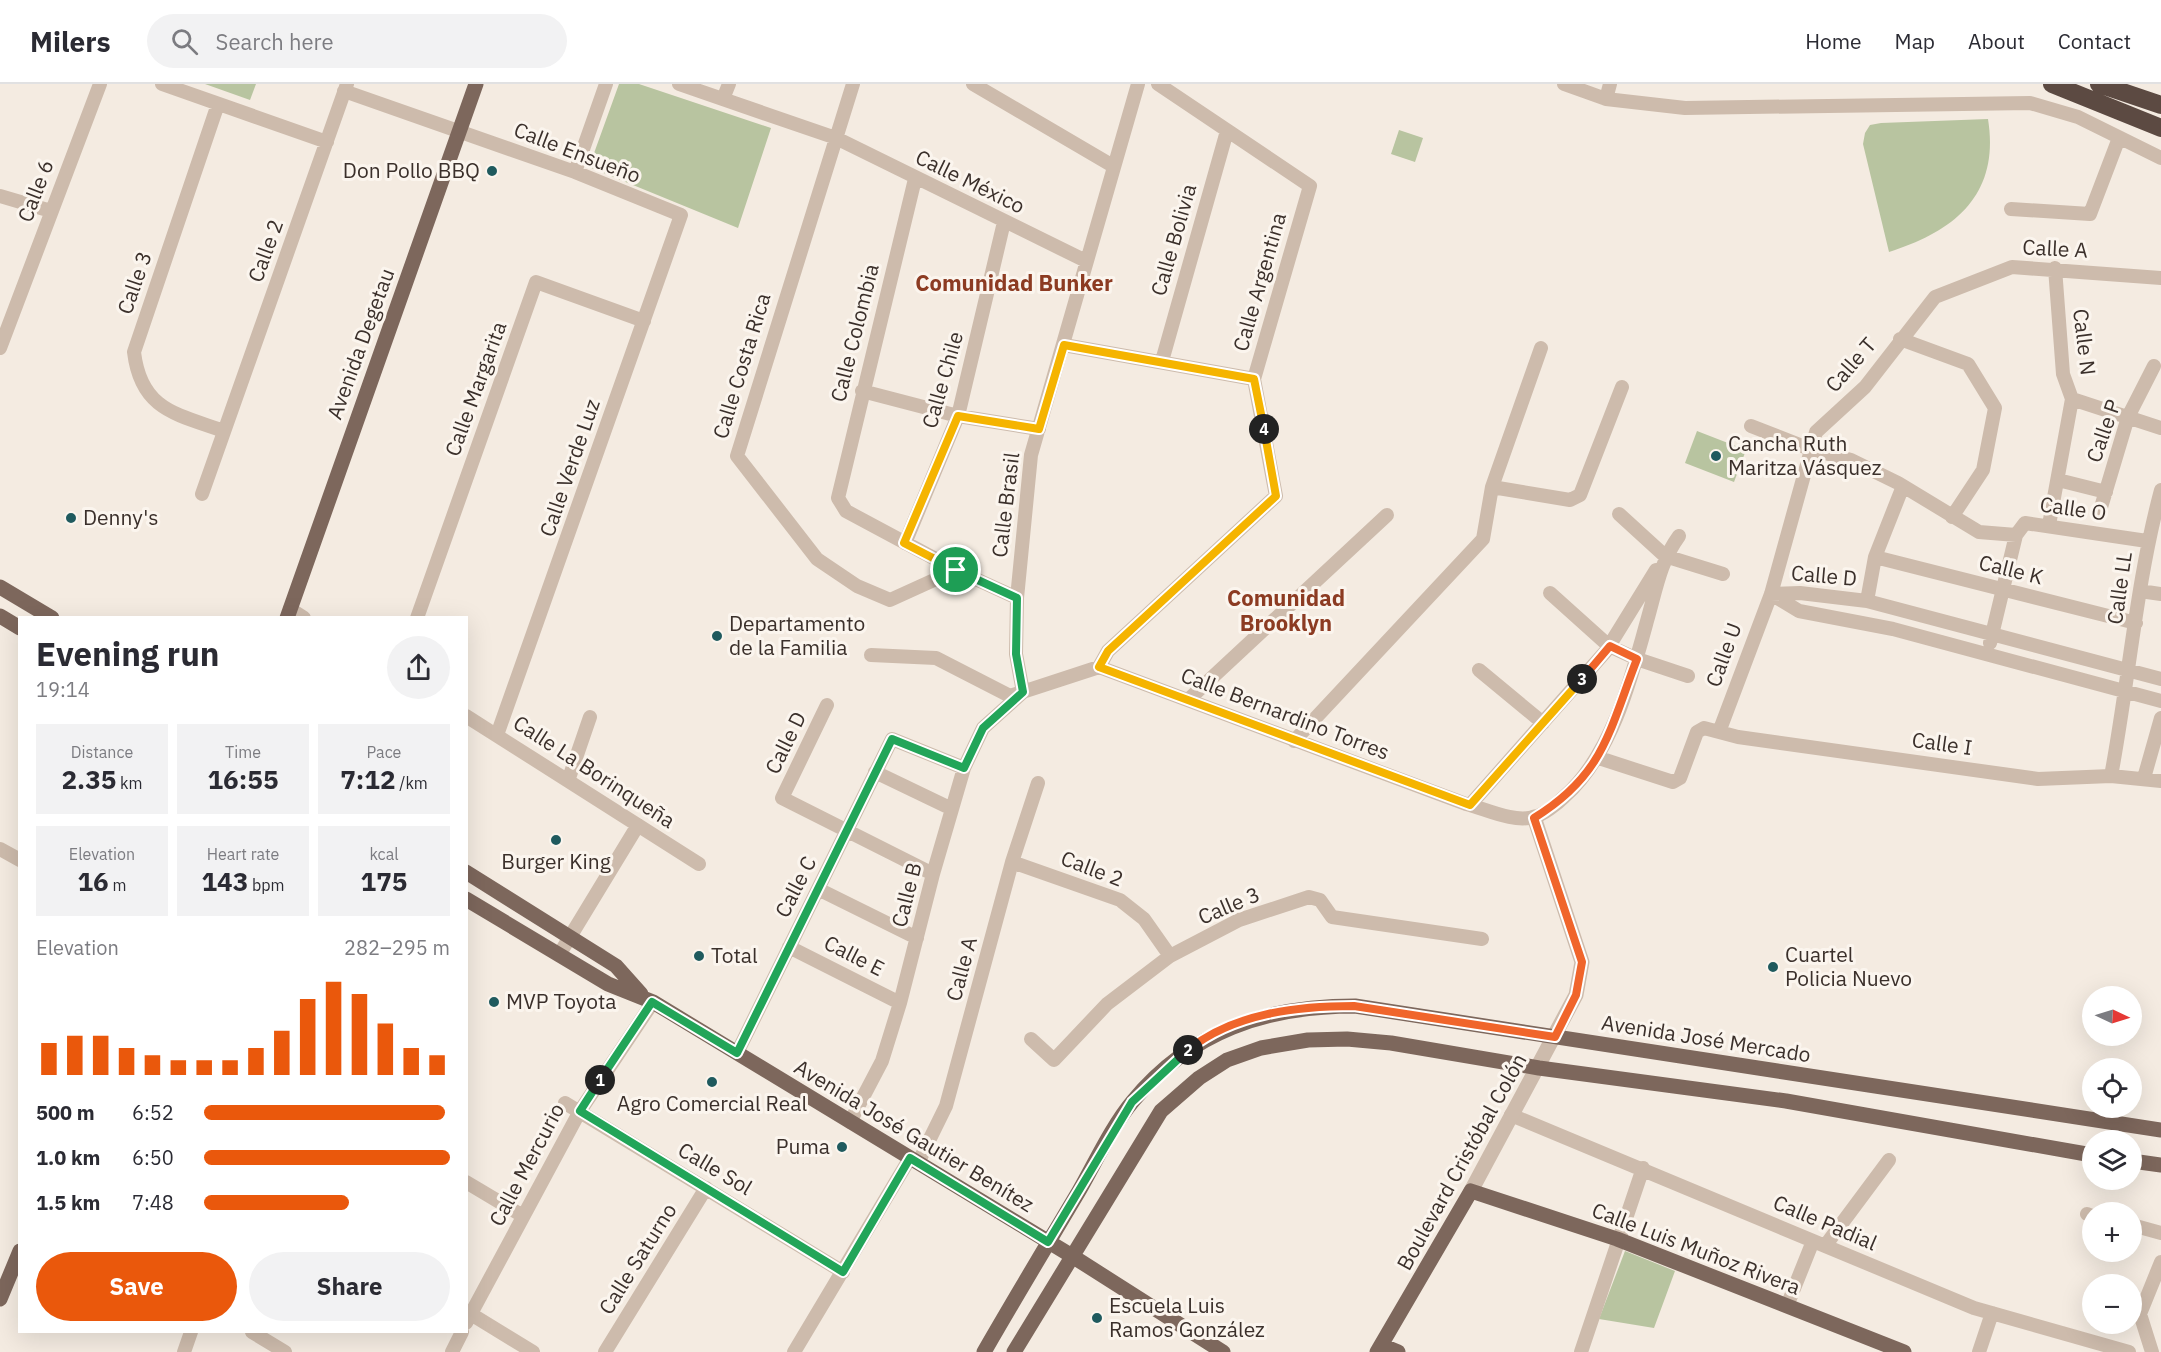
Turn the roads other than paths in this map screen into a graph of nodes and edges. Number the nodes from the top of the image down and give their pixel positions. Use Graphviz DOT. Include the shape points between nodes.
graph roads {
  1 [pos="100,84"];
  2 [pos="162,84"];
  3 [pos="476,84"];
  4 [pos="606,84"];
  5 [pos="679,84"];
  6 [pos="729,84"];
  7 [pos="853,84"];
  8 [pos="973,84"];
  9 [pos="1138,84"];
  10 [pos="1158,84"];
  11 [pos="1564,84"];
  12 [pos="1610,84"];
  13 [pos="2052,84"];
  14 [pos="2099,84"];
  15 [pos="346,87"];
  16 [pos="723,99"];
  17 [pos="1606,99"];
  18 [pos="218,104"];
  19 [pos="2161,105"];
  20 [pos="2161,128"];
  21 [pos="1227,131"];
  22 [pos="459,132"];
  23 [pos="836,138"];
  24 [pos="2119,138"];
  25 [pos="327,142"];
  26 [pos="2161,158"];
  27 [pos="1113,166"];
  28 [pos="575,172"];
  29 [pos="915,179"];
  30 [pos="0,196"];
  31 [pos="2011,209"];
  32 [pos="51,211"];
  33 [pos="681,215"];
  34 [pos="1004,222"];
  35 [pos="1086,261"];
  36 [pos="2055,268"];
  37 [pos="2161,278"];
  38 [pos="0,305"];
  39 [pos="14,309"];
  40 [pos="644,321"];
  41 [pos="1900,339"];
  42 [pos="1064,345"];
  43 [pos="0,348"];
  44 [pos="1540,348"];
  45 [pos="1162,361"];
  46 [pos="2154,366"];
  47 [pos="1254,379"];
  48 [pos="1622,387"];
  49 [pos="862,391"];
  50 [pos="2072,399"];
  51 [pos="958,416"];
  52 [pos="2128,417"];
  53 [pos="1751,426"];
  54 [pos="2161,428"];
  55 [pos="1039,429"];
  56 [pos="224,431"];
  57 [pos="1810,449"];
  58 [pos="2058,480"];
  59 [pos="1903,486"];
  60 [pos="1492,487"];
  61 [pos="2161,490"];
  62 [pos="2106,492"];
  63 [pos="202,494"];
  64 [pos="2099,513"];
  65 [pos="1619,514"];
  66 [pos="1387,515"];
  67 [pos="1952,517"];
  68 [pos="2049,525"];
  69 [pos="2016,535"];
  70 [pos="1679,536"];
  71 [pos="2147,541"];
  72 [pos="904,543"];
  73 [pos="1665,556"];
  74 [pos="1875,556"];
  75 [pos="956,570"];
  76 [pos="1723,574"];
  77 [pos="0,586"];
  78 [pos="2001,589"];
  79 [pos="2140,591"];
  80 [pos="1550,592"];
  81 [pos="1771,594"];
  82 [pos="2161,594"];
  83 [pos="1017,598"];
  84 [pos="1867,601"];
  85 [pos="288,614"];
  86 [pos="0,616"];
  87 [pos="49,616"];
  88 [pos="418,616"];
  89 [pos="2136,623"];
  90 [pos="18,627"];
  91 [pos="1991,635"];
  92 [pos="1610,646"];
  93 [pos="1988,653"];
  94 [pos="871,655"];
  95 [pos="1637,659"];
  96 [pos="1099,667"];
  97 [pos="1479,670"];
  98 [pos="2128,671"];
  99 [pos="1688,676"];
  100 [pos="2161,679"];
  101 [pos="1023,692"];
  102 [pos="2127,692"];
  103 [pos="1188,700"];
  104 [pos="2161,701"];
  105 [pos="827,705"];
  106 [pos="468,717"];
  107 [pos="590,717"];
  108 [pos="2161,718"];
  109 [pos="1543,723"];
  110 [pos="1719,732"];
  111 [pos="497,735"];
  112 [pos="1294,741"];
  113 [pos="1599,758"];
  114 [pos="964,768"];
  115 [pos="875,772"];
  116 [pos="2111,776"];
  117 [pos="2144,778"];
  118 [pos="568,781"];
  119 [pos="2161,781"];
  120 [pos="1038,783"];
  121 [pos="1470,805"];
  122 [pos="952,809"];
  123 [pos="1534,818"];
  124 [pos="638,825"];
  125 [pos="847,831"];
  126 [pos="0,849"];
  127 [pos="18,859"];
  128 [pos="1012,862"];
  129 [pos="699,864"];
  130 [pos="468,873"];
  131 [pos="933,874"];
  132 [pos="819,889"];
  133 [pos="468,900"];
  134 [pos="571,935"];
  135 [pos="917,938"];
  136 [pos="1482,939"];
  137 [pos="789,947"];
  138 [pos="559,955"];
  139 [pos="1170,956"];
  140 [pos="648,999"];
  141 [pos="900,1003"];
  142 [pos="1555,1037"];
  143 [pos="1031,1039"];
  144 [pos="737,1053"];
  145 [pos="1539,1068"];
  146 [pos="564,1102"];
  147 [pos="580,1111"];
  148 [pos="1511,1115"];
  149 [pos="850,1122"];
  150 [pos="2161,1130"];
  151 [pos="2082,1153"];
  152 [pos="1889,1160"];
  153 [pos="914,1161"];
  154 [pos="2142,1163"];
  155 [pos="2161,1166"];
  156 [pos="1643,1168"];
  157 [pos="468,1183"];
  158 [pos="706,1188"];
  159 [pos="1471,1191"];
  160 [pos="523,1216"];
  161 [pos="2142,1228"];
  162 [pos="2161,1233"];
  163 [pos="1617,1239"];
  164 [pos="1048,1242"];
  165 [pos="1819,1244"];
  166 [pos="18,1256"];
  167 [pos="1072,1256"];
  168 [pos="2161,1262"];
  169 [pos="843,1272"];
  170 [pos="0,1299"];
  171 [pos="1787,1306"];
  172 [pos="1992,1313"];
  173 [pos="468,1316"];
  174 [pos="191,1333"];
  175 [pos="254,1333"];
  176 [pos="462,1333"];
  177 [pos="1379,1348"];
  178 [pos="184,1352"];
  179 [pos="285,1352"];
  180 [pos="452,1352"];
  181 [pos="533,1352"];
  182 [pos="605,1352"];
  183 [pos="794,1352"];
  184 [pos="984,1352"];
  185 [pos="1014,1352"];
  186 [pos="1223,1352"];
  187 [pos="1398,1352"];
  188 [pos="1581,1352"];
  189 [pos="1904,1352"];
  190 [pos="1978,1352"];
  191 [pos="2129,1352"];
  192 [pos="2152,1352"];
  1 -- 32 [label="street, Calle 6"];
  2 -- 18 [label="street"];
  3 -- 22 [label="main road, Avenida Degetau"];
  4 -- 28 [label="street"];
  5 -- 16 [label="street, Calle México"];
  6 -- 16 [label="street"];
  7 -- 23 [label="street, Calle Costa Rica"];
  8 -- 27 [label="street"];
  9 -- 27 [label="street, Calle Brasil"];
  10 -- 21 [label="street"];
  11 -- 17 [label="street"];
  12 -- 17 [label="street"];
  13 -- 20 [label="highway"];
  14 -- 19 [label="highway"];
  15 -- 22 [label="street, Calle Ensueño"];
  15 -- 25 [label="street, Calle 2"];
  16 -- 23 [label="street, Calle México"];
  17 -- 24 [label="street" via="1685,108 2030,104 2078,117"];
  18 -- 25 [label="street"];
  18 -- 56 [label="street, Calle 3" via="134,352 136,374 149,397 177,415"];
  21 -- 45 [label="street, Calle Bolivia"];
  21 -- 47 [label="street, Calle Argentina" via="1310,186"];
  22 -- 28 [label="street, Calle Ensueño"];
  22 -- 85 [label="main road, Avenida Degetau"];
  23 -- 29 [label="street, Calle México"];
  23 -- 75 [label="street, Calle Costa Rica" via="737,456 817,560 857,586 890,600"];
  24 -- 26 [label="street"];
  24 -- 31 [label="street" via="2090,214"];
  25 -- 56 [label="street, Calle 2"];
  27 -- 35 [label="street, Calle Brasil"];
  28 -- 33 [label="street, Calle Ensueño"];
  29 -- 34 [label="street, Calle México"];
  29 -- 49 [label="street, Calle Colombia"];
  30 -- 32 [label="street"];
  32 -- 39 [label="street, Calle 6"];
  33 -- 40 [label="street, Calle Verde Luz"];
  34 -- 35 [label="street, Calle México"];
  34 -- 51 [label="street, Calle Chile"];
  35 -- 42 [label="street, Calle Brasil"];
  36 -- 37 [label="street, Calle A"];
  36 -- 41 [label="street, Calle A" via="2012,267 1935,297"];
  36 -- 50 [label="street, Calle N" via="2062,374"];
  38 -- 39 [label="street"];
  39 -- 43 [label="street, Calle 6"];
  40 -- 88 [label="street, Calle Margarita" via="536,282"];
  40 -- 111 [label="street, Calle Verde Luz"];
  41 -- 57 [label="street, Calle T" via="1865,387 1816,432"];
  41 -- 67 [label="street" via="1968,364 1995,408 1983,470"];
  42 -- 45 [label="street"];
  42 -- 55 [label="street, Calle Brasil"];
  44 -- 60 [label="street"];
  45 -- 47 [label="street"];
  46 -- 52 [label="street, Calle P"];
  47 -- 96 [label="street, Calle Argentina" via="1276,496 1108,651"];
  48 -- 60 [label="street" via="1580,495 1570,500"];
  49 -- 51 [label="street"];
  49 -- 72 [label="street, Calle Colombia" via="838,498 846,511"];
  50 -- 52 [label="street, Calle N"];
  50 -- 58 [label="street"];
  51 -- 55 [label="street"];
  51 -- 72 [label="street, Calle Chile"];
  52 -- 54 [label="street, Calle N"];
  52 -- 62 [label="street, Calle P"];
  53 -- 57 [label="street, Calle O"];
  55 -- 83 [label="street, Calle Brasil" via="1031,455"];
  56 -- 63 [label="street, Calle 2"];
  57 -- 59 [label="street, Calle O" via="1851,460"];
  57 -- 81 [label="street, Calle U"];
  58 -- 62 [label="street"];
  58 -- 68 [label="street"];
  59 -- 67 [label="street, Calle O"];
  59 -- 74 [label="street"];
  60 -- 112 [label="street" via="1483,539"];
  61 -- 71 [label="street, Calle LL"];
  62 -- 64 [label="street, Calle P"];
  65 -- 73 [label="street"];
  66 -- 103 [label="street"];
  67 -- 69 [label="street, Calle O" via="1979,532"];
  68 -- 69 [label="street, Calle O" via="2025,523"];
  68 -- 71 [label="street, Calle O"];
  69 -- 78 [label="street"];
  70 -- 73 [label="street"];
  71 -- 79 [label="street, Calle LL"];
  72 -- 75 [label="street"];
  73 -- 76 [label="street"];
  73 -- 92 [label="street"];
  73 -- 95 [label="street"];
  74 -- 78 [label="street, Calle K"];
  74 -- 84 [label="street"];
  75 -- 83 [label="street"];
  77 -- 87 [label="main road"];
  78 -- 89 [label="street, Calle K"];
  78 -- 91 [label="street"];
  79 -- 82 [label="street"];
  79 -- 89 [label="street, Calle LL"];
  80 -- 92 [label="street"];
  81 -- 84 [label="street, Calle D" via="1800,592"];
  81 -- 93 [label="street, Calle D" via="1799,610"];
  81 -- 110 [label="street, Calle U"];
  83 -- 101 [label="street, Calle Brasil" via="1016,654"];
  84 -- 91 [label="street, Calle D"];
  86 -- 90 [label="main road"];
  89 -- 98 [label="street, Calle LL"];
  91 -- 93 [label="street"];
  91 -- 98 [label="street, Calle D"];
  92 -- 95 [label="street"];
  92 -- 109 [label="street"];
  93 -- 102 [label="street, Calle D"];
  94 -- 101 [label="street" via="936,658 1010,696"];
  95 -- 99 [label="street"];
  95 -- 113 [label="street"];
  96 -- 101 [label="street"];
  96 -- 103 [label="street, Calle Bernardino Torres"];
  97 -- 109 [label="street"];
  98 -- 100 [label="street, Calle D"];
  98 -- 102 [label="street, Calle LL"];
  101 -- 114 [label="street, Calle B" via="983,728"];
  102 -- 104 [label="street, Calle D"];
  102 -- 116 [label="street, Calle LL"];
  103 -- 112 [label="street, Calle Bernardino Torres"];
  105 -- 125 [label="street, Calle D" via="782,798"];
  106 -- 111 [label="street, Calle La Borinqueña"];
  107 -- 118 [label="street"];
  108 -- 117 [label="street"];
  109 -- 121 [label="street"];
  110 -- 113 [label="street" via="1704,728 1698,732 1680,778 1673,782"];
  110 -- 116 [label="street, Calle I" via="2038,779"];
  111 -- 118 [label="street, Calle La Borinqueña"];
  112 -- 121 [label="street, Calle Bernardino Torres"];
  113 -- 123 [label="street" via="1571,791"];
  114 -- 115 [label="street, Calle C" via="892,739"];
  114 -- 122 [label="street, Calle B"];
  115 -- 122 [label="street"];
  115 -- 125 [label="street, Calle C"];
  116 -- 117 [label="street, Calle I"];
  117 -- 119 [label="street, Calle I"];
  118 -- 124 [label="street, Calle La Borinqueña"];
  120 -- 128 [label="street, Calle A"];
  121 -- 123 [label="street, Calle Bernardino Torres" via="1515,818"];
  122 -- 131 [label="street, Calle B"];
  123 -- 142 [label="street, Boulevard Cristóbal Colón" via="1582,962 1576,995"];
  124 -- 129 [label="street, Calle La Borinqueña"];
  124 -- 134 [label="street"];
  125 -- 131 [label="street"];
  125 -- 132 [label="street, Calle C"];
  126 -- 127 [label="street"];
  128 -- 139 [label="street, Calle 2" via="1120,900 1144,919"];
  128 -- 153 [label="street, Calle A" via="946,1106"];
  130 -- 134 [label="main road, Avenida José Gautier Benítez"];
  131 -- 135 [label="street, Calle B"];
  132 -- 135 [label="street"];
  132 -- 137 [label="street, Calle C"];
  133 -- 138 [label="main road, Avenida José Gautier Benítez"];
  134 -- 138 [label="street"];
  134 -- 140 [label="main road, Avenida José Gautier Benítez" via="616,966"];
  135 -- 141 [label="street, Calle B"];
  136 -- 139 [label="street, Calle 3" via="1332,918 1320,900 1309,897 1239,920"];
  137 -- 141 [label="street, Calle E"];
  137 -- 144 [label="street, Calle C"];
  138 -- 140 [label="main road, Avenida José Gautier Benítez" via="608,984"];
  139 -- 143 [label="street, Calle 3" via="1107,1004 1054,1060"];
  140 -- 144 [label="main road, Avenida José Gautier Benítez"];
  140 -- 147 [label="street, Calle Mercurio"];
  141 -- 149 [label="street, Calle B" via="882,1061"];
  142 -- 145 [label="street, Boulevard Cristóbal Colón"];
  142 -- 150 [label="main road, Avenida José Mercado"];
  142 -- 164 [label="main road, Avenida José Mercado" via="1354,1006 1284,1011 1241,1022 1192,1046 1132,1102"];
  144 -- 149 [label="main road, Avenida José Gautier Benítez"];
  145 -- 148 [label="street, Boulevard Cristóbal Colón"];
  145 -- 151 [label="main road" via="1786,1101"];
  145 -- 167 [label="main road" via="1347,1039 1308,1040 1261,1048 1227,1060 1198,1078 1161,1111"];
  146 -- 147 [label="street, Calle Sol"];
  147 -- 158 [label="street, Calle Sol"];
  147 -- 160 [label="street, Calle Mercurio"];
  148 -- 156 [label="street, Calle Padial"];
  148 -- 159 [label="street, Boulevard Cristóbal Colón"];
  149 -- 153 [label="main road, Avenida José Gautier Benítez"];
  152 -- 165 [label="street"];
  153 -- 164 [label="main road, Avenida José Gautier Benítez"];
  153 -- 169 [label="street, Calle A"];
  154 -- 155 [label="main road"];
  156 -- 163 [label="street"];
  156 -- 165 [label="street, Calle Padial"];
  157 -- 160 [label="street"];
  158 -- 169 [label="street, Calle Sol"];
  158 -- 182 [label="street, Calle Saturno"];
  159 -- 163 [label="main road, Calle Luis Muñoz Rivera"];
  159 -- 177 [label="main road, Boulevard Cristóbal Colón"];
  160 -- 173 [label="street, Calle Mercurio"];
  161 -- 162 [label="street"];
  163 -- 171 [label="main road, Calle Luis Muñoz Rivera"];
  163 -- 188 [label="street"];
  164 -- 167 [label="main road, Avenida José Gautier Benítez"];
  164 -- 184 [label="main road, Avenida José Mercado"];
  165 -- 171 [label="street"];
  165 -- 172 [label="street, Calle Padial"];
  166 -- 170 [label="main road"];
  167 -- 185 [label="main road"];
  167 -- 186 [label="main road, Avenida José Gautier Benítez"];
  168 -- 192 [label="street" via="2140,1314"];
  169 -- 183 [label="street, Calle A"];
  171 -- 189 [label="main road, Calle Luis Muñoz Rivera"];
  172 -- 190 [label="street"];
  172 -- 191 [label="street, Calle Padial"];
  173 -- 181 [label="street"];
  174 -- 178 [label="street"];
  175 -- 179 [label="street"];
  176 -- 180 [label="street"];
  177 -- 187 [label="main road"];
}
